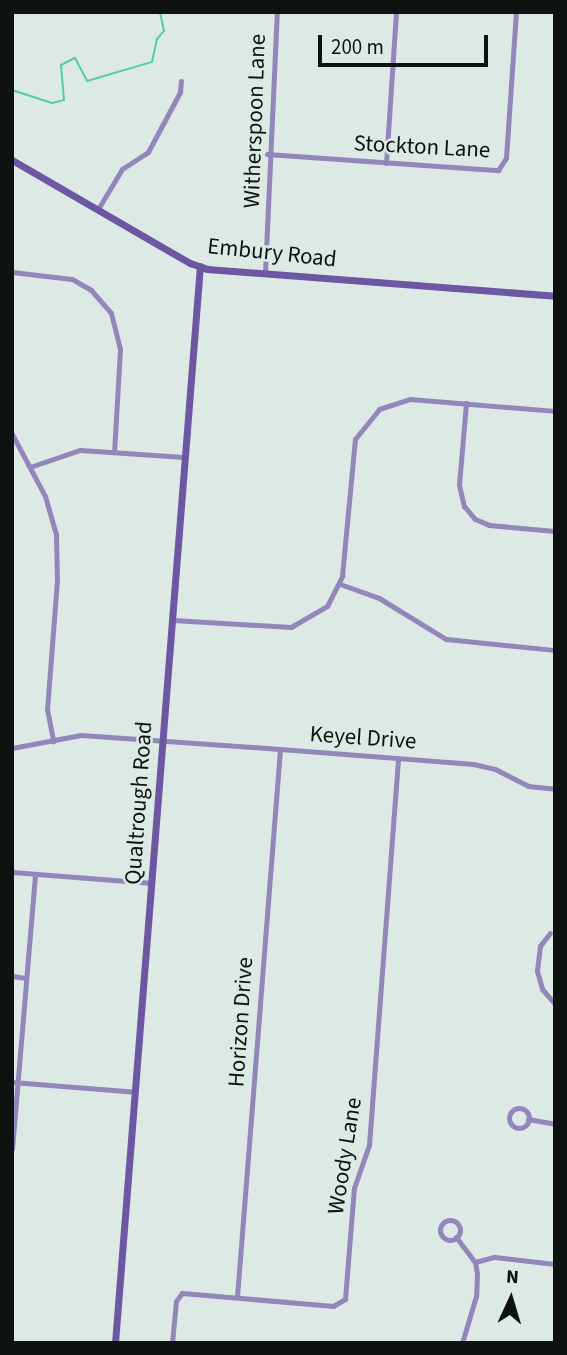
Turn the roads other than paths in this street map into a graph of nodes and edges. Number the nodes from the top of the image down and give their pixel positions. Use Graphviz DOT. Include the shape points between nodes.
graph roads {
  1 [pos="277,12"];
  2 [pos="396,12"];
  3 [pos="516,12"];
  4 [pos="181,80"];
  5 [pos="267,154"];
  6 [pos="12,160"];
  7 [pos="386,163"];
  8 [pos="98,209"];
  9 [pos="200,266"];
  10 [pos="12,272"];
  11 [pos="265,273"];
  12 [pos="555,296"];
  13 [pos="466,404"];
  14 [pos="555,411"];
  15 [pos="12,434"];
  16 [pos="114,452"];
  17 [pos="184,457"];
  18 [pos="30,467"];
  19 [pos="555,531"];
  20 [pos="340,584"];
  21 [pos="173,620"];
  22 [pos="555,650"];
  23 [pos="53,741"];
  24 [pos="163,741"];
  25 [pos="12,748"];
  26 [pos="280,749"];
  27 [pos="398,758"];
  28 [pos="555,789"];
  29 [pos="12,872"];
  30 [pos="35,874"];
  31 [pos="152,883"];
  32 [pos="550,933"];
  33 [pos="12,976"];
  34 [pos="26,978"];
  35 [pos="555,1004"];
  36 [pos="15,1082"];
  37 [pos="135,1092"];
  38 [pos="528,1119"];
  39 [pos="555,1124"];
  40 [pos="12,1150"];
  41 [pos="456,1237"];
  42 [pos="475,1262"];
  43 [pos="555,1264"];
  44 [pos="237,1297"];
  45 [pos="115,1343"];
  46 [pos="172,1343"];
  47 [pos="462,1343"];
  1 -- 5 [label="street, Witherspoon Lane"];
  2 -- 7 [label="street"];
  3 -- 7 [label="street, Stockton Lane" via="502,168 479,171"];
  4 -- 8 [label="street" via="180,92 148,152 122,169"];
  5 -- 7 [label="street, Stockton Lane"];
  5 -- 11 [label="street, Witherspoon Lane"];
  6 -- 8 [label="street, Embury Road"];
  8 -- 9 [label="street, Embury Road"];
  9 -- 11 [label="street, Embury Road"];
  9 -- 17 [label="street, Qualtrough Road"];
  10 -- 16 [label="street" via="72,279 92,290 111,313 120,349"];
  11 -- 12 [label="street, Embury Road"];
  13 -- 14 [label="street"];
  13 -- 19 [label="street" via="459,492 469,513 489,525"];
  13 -- 20 [label="street" via="399,400 379,409 361,427 352,450"];
  15 -- 18 [label="street"];
  16 -- 17 [label="street"];
  16 -- 18 [label="street" via="70,451"];
  17 -- 21 [label="street, Qualtrough Road"];
  18 -- 23 [label="street" via="56,534 47,709"];
  20 -- 21 [label="street" via="321,612 291,627"];
  20 -- 22 [label="street" via="379,598 446,639"];
  21 -- 24 [label="street, Qualtrough Road"];
  23 -- 24 [label="street, Keyel Drive" via="91,736"];
  23 -- 25 [label="street, Keyel Drive"];
  24 -- 26 [label="street, Keyel Drive"];
  24 -- 31 [label="street, Qualtrough Road"];
  26 -- 27 [label="street, Keyel Drive"];
  26 -- 44 [label="street, Horizon Drive"];
  27 -- 28 [label="street, Keyel Drive" via="484,766 528,786"];
  27 -- 44 [label="street, Woody Lane" via="369,1145 354,1188 345,1299 333,1306"];
  29 -- 30 [label="street"];
  30 -- 31 [label="street"];
  30 -- 34 [label="street"];
  31 -- 37 [label="street, Qualtrough Road"];
  32 -- 35 [label="street" via="540,946 537,971 542,989"];
  33 -- 34 [label="street"];
  34 -- 36 [label="street"];
  36 -- 37 [label="street"];
  36 -- 40 [label="street"];
  37 -- 45 [label="street, Qualtrough Road"];
  38 -- 39 [label="street"];
  41 -- 42 [label="street"];
  42 -- 43 [label="street" via="494,1257"];
  42 -- 47 [label="street" via="476,1296"];
  44 -- 46 [label="street, Woody Lane" via="179,1294"];
}
